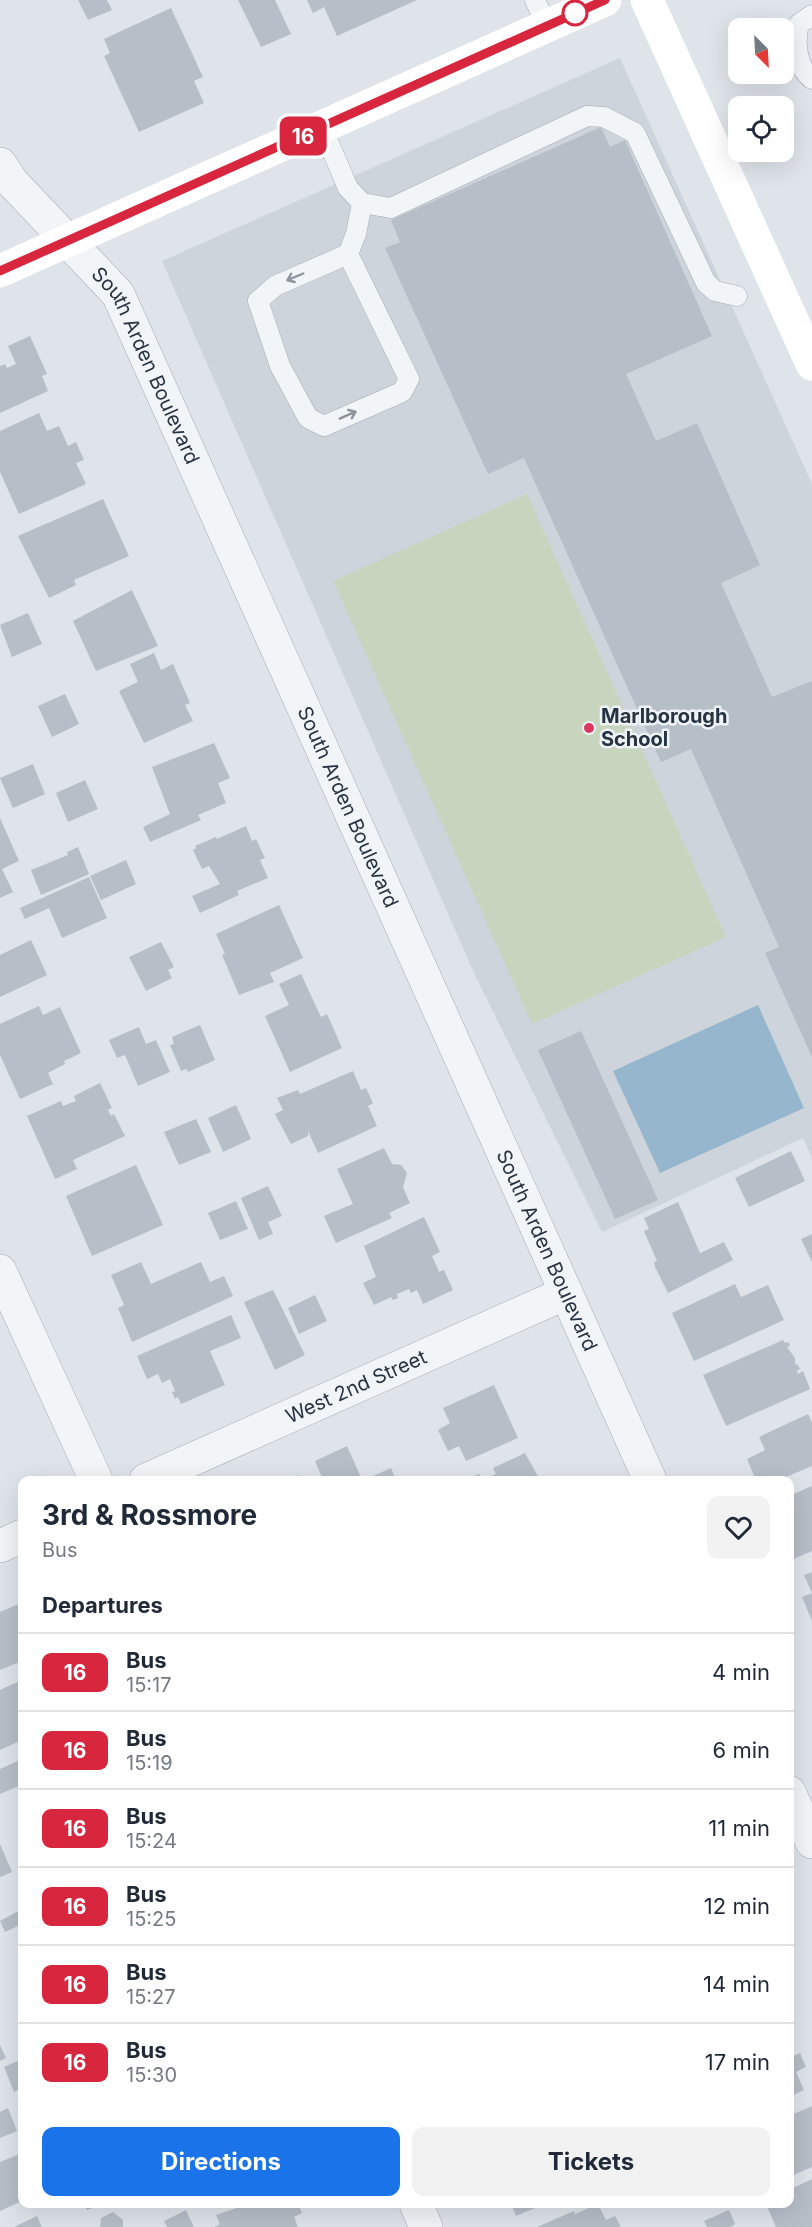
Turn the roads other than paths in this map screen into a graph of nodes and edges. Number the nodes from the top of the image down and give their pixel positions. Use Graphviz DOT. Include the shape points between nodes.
graph roads {
  1 [pos="605,0"];
  2 [pos="647,0"];
  3 [pos="541,13"];
  4 [pos="812,15"];
  5 [pos="812,79"];
  6 [pos="322,127"];
  7 [pos="0,164"];
  8 [pos="362,203"];
  9 [pos="66,241"];
  10 [pos="348,254"];
  11 [pos="0,271"];
  12 [pos="736,296"];
  13 [pos="812,364"];
  14 [pos="0,1271"];
  15 [pos="566,1293"];
  16 [pos="94,1476"];
  17 [pos="155,1476"];
  18 [pos="648,1476"];
  19 [pos="18,1538"];
  20 [pos="0,1546"];
  21 [pos="794,1803"];
  22 [pos="812,1842"];
  23 [pos="418,2208"];
  24 [pos="426,2227"];
  1 -- 3 [label="main road"];
  2 -- 13 [label="main road"];
  3 -- 6 [label="main road"];
  4 -- 5 [label="lane" via="799,24 796,45 803,69"];
  6 -- 8 [label="lane" via="348,188"];
  6 -- 9 [label="main road"];
  7 -- 9 [label="street, South Arden Boulevard"];
  8 -- 10 [label="lane"];
  8 -- 12 [label="lane" via="391,207 587,117 604,117 634,133 706,283 715,291"];
  9 -- 11 [label="main road"];
  9 -- 15 [label="street, South Arden Boulevard" via="118,294"];
  10 -- 10 [label="lane, one-way" via="275,285 258,301 280,366 308,418 324,426 402,392 409,379"];
  14 -- 16 [label="street"];
  15 -- 17 [label="street, West 2nd Street"];
  15 -- 18 [label="street, South Arden Boulevard"];
  19 -- 20 [label="street"];
  21 -- 22 [label="street"];
  23 -- 24 [label="street"];
}
